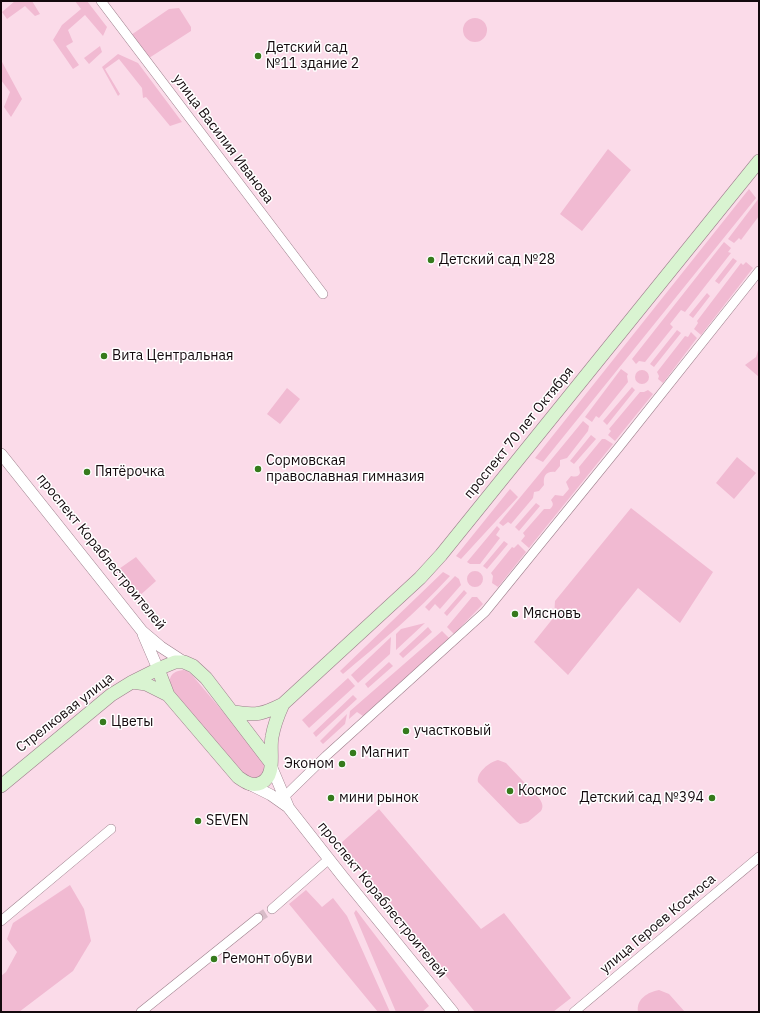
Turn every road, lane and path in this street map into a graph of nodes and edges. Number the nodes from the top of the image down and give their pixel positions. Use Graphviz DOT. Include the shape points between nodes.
graph roads {
  1 [pos="101,1"];
  2 [pos="759,161"];
  3 [pos="759,271"];
  4 [pos="323,294"];
  5 [pos="1,454"];
  6 [pos="142,631"];
  7 [pos="184,662"];
  8 [pos="158,669"];
  9 [pos="132,682"];
  10 [pos="168,695"];
  11 [pos="283,704"];
  12 [pos="234,712"];
  13 [pos="271,765"];
  14 [pos="249,784"];
  15 [pos="1,786"];
  16 [pos="286,802"];
  17 [pos="111,829"];
  18 [pos="759,857"];
  19 [pos="329,859"];
  20 [pos="272,909"];
  21 [pos="258,918"];
  22 [pos="1,921"];
  23 [pos="141,1012"];
  24 [pos="453,1012"];
  25 [pos="574,1012"];
  1 -- 4 [label="street, улица Василия Иванова"];
  2 -- 11 [label="main road, проспект 70 лет Октября" via="441,555 420,578"];
  3 -- 16 [label="street" via="485,612 326,756"];
  5 -- 6 [label="street, проспект Кораблестроителей"];
  6 -- 7 [label="street, проспект Кораблестроителей"];
  6 -- 8 [label="street"];
  7 -- 8 [label="main road, Стрелковая улица" via="175,662"];
  7 -- 12 [label="main road" via="193,666 206,678"];
  8 -- 9 [label="main road, Стрелковая улица"];
  8 -- 10 [label="main road"];
  9 -- 10 [label="main road" via="146,684"];
  9 -- 15 [label="main road, Стрелковая улица" via="111,695"];
  10 -- 14 [label="main road" via="238,777"];
  11 -- 12 [label="main road" via="264,713 250,715"];
  11 -- 13 [label="main road" via="272,739"];
  12 -- 13 [label="main road"];
  13 -- 14 [label="main road" via="270,775 265,780"];
  13 -- 16 [label="street"];
  14 -- 16 [label="street"];
  16 -- 19 [label="street, проспект Кораблестроителей"];
  17 -- 22 [label="street"];
  18 -- 25 [label="street, улица Героев Космоса"];
  19 -- 20 [label="street"];
  19 -- 24 [label="street, проспект Кораблестроителей"];
  21 -- 23 [label="street"];
}
